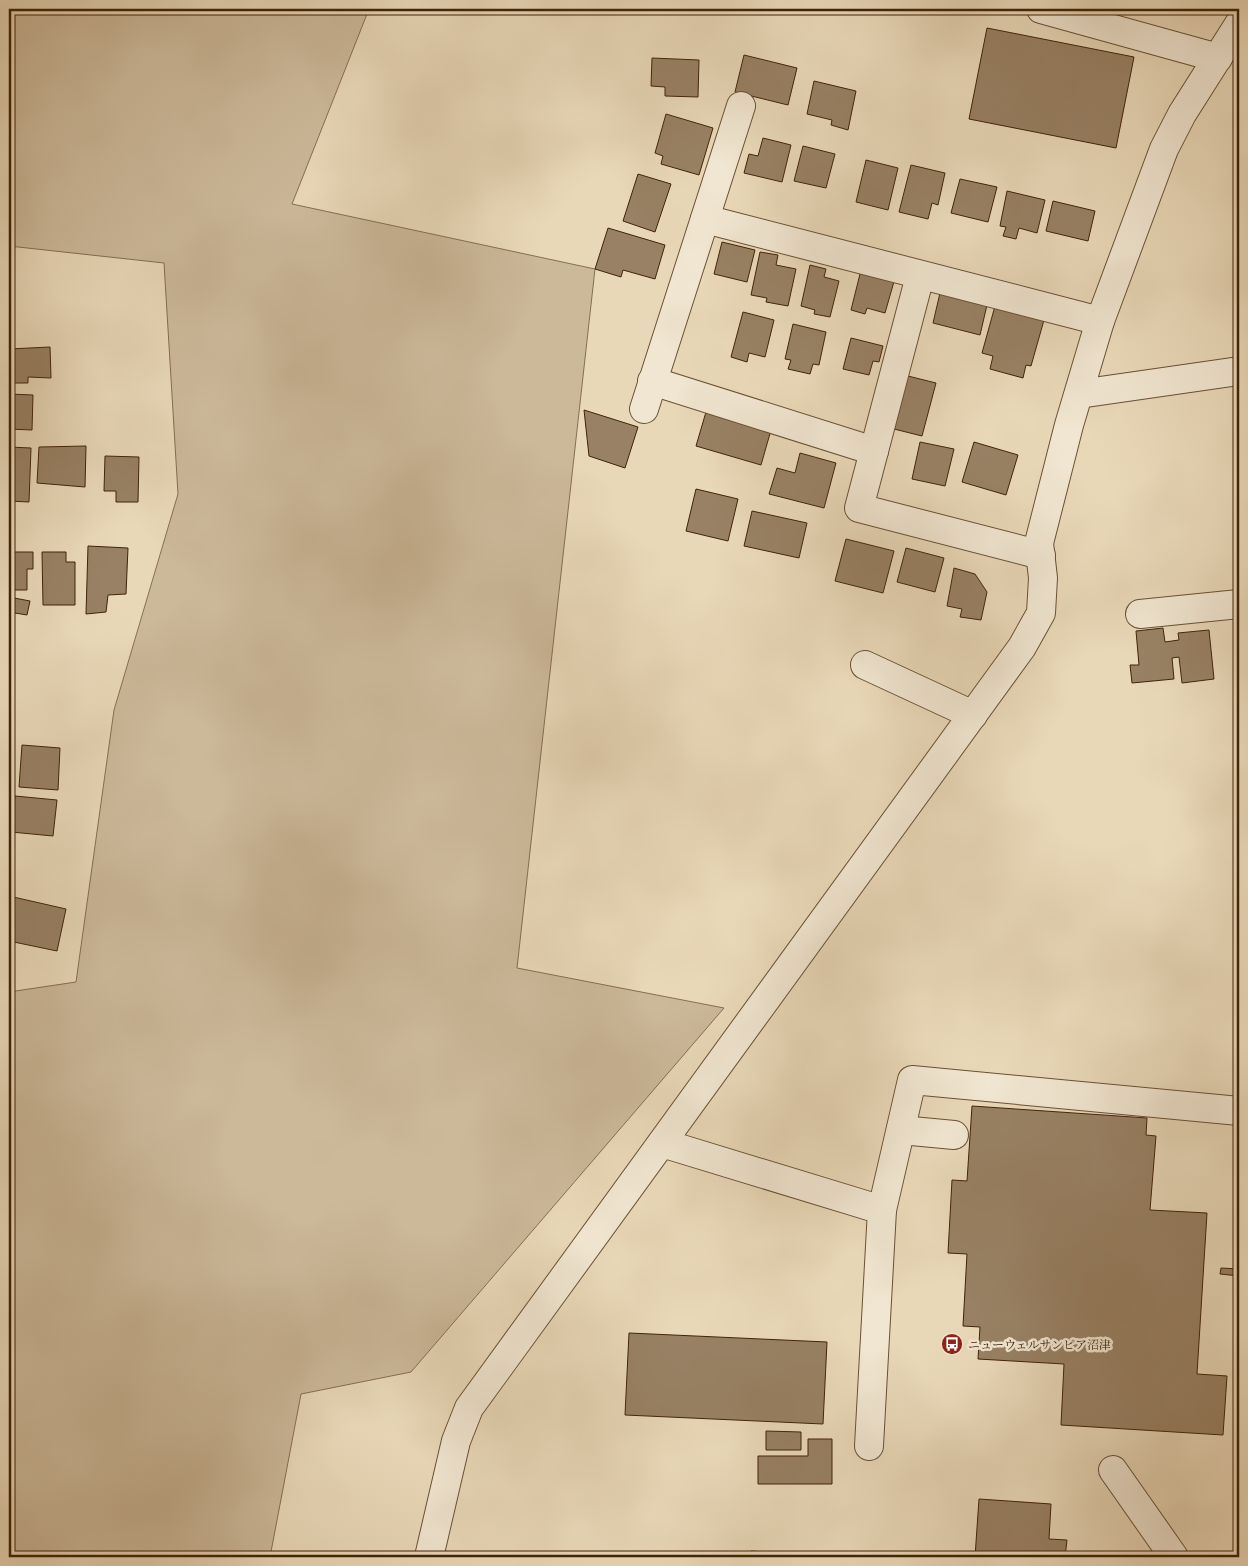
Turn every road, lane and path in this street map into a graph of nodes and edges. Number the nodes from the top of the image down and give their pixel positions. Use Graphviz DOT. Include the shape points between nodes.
graph roads {
  1 [pos="1041,9"];
  2 [pos="1239,24"];
  3 [pos="1218,58"];
  4 [pos="741,106"];
  5 [pos="704,219"];
  6 [pos="920,276"];
  7 [pos="1100,321"];
  8 [pos="1239,372"];
  9 [pos="652,381"];
  10 [pos="1079,394"];
  11 [pos="644,409"];
  12 [pos="874,451"];
  13 [pos="1041,555"];
  14 [pos="1239,604"];
  15 [pos="1140,614"];
  16 [pos="866,665"];
  17 [pos="973,715"];
  18 [pos="1239,1111"];
  19 [pos="901,1130"];
  20 [pos="954,1136"];
  21 [pos="662,1143"];
  22 [pos="882,1210"];
  23 [pos="869,1446"];
  24 [pos="1113,1470"];
  25 [pos="430,1557"];
  26 [pos="1174,1557"];
  1 -- 3 [label="street"];
  2 -- 3 [label="street"];
  3 -- 7 [label="street" via="1164,149"];
  4 -- 5 [label="street"];
  5 -- 6 [label="street"];
  5 -- 9 [label="street"];
  6 -- 7 [label="street"];
  6 -- 12 [label="street"];
  7 -- 10 [label="street"];
  8 -- 10 [label="street"];
  9 -- 11 [label="street"];
  9 -- 12 [label="street"];
  10 -- 13 [label="street" via="1047,508 1040,543"];
  12 -- 13 [label="street" via="859,508"];
  13 -- 17 [label="street" via="1041,613 1022,647"];
  14 -- 15 [label="street"];
  16 -- 17 [label="street"];
  17 -- 21 [label="street"];
  18 -- 19 [label="street" via="912,1080"];
  19 -- 20 [label="street"];
  19 -- 22 [label="street"];
  21 -- 22 [label="street"];
  21 -- 25 [label="street" via="469,1408 456,1441"];
  22 -- 23 [label="street"];
  24 -- 26 [label="street"];
}
